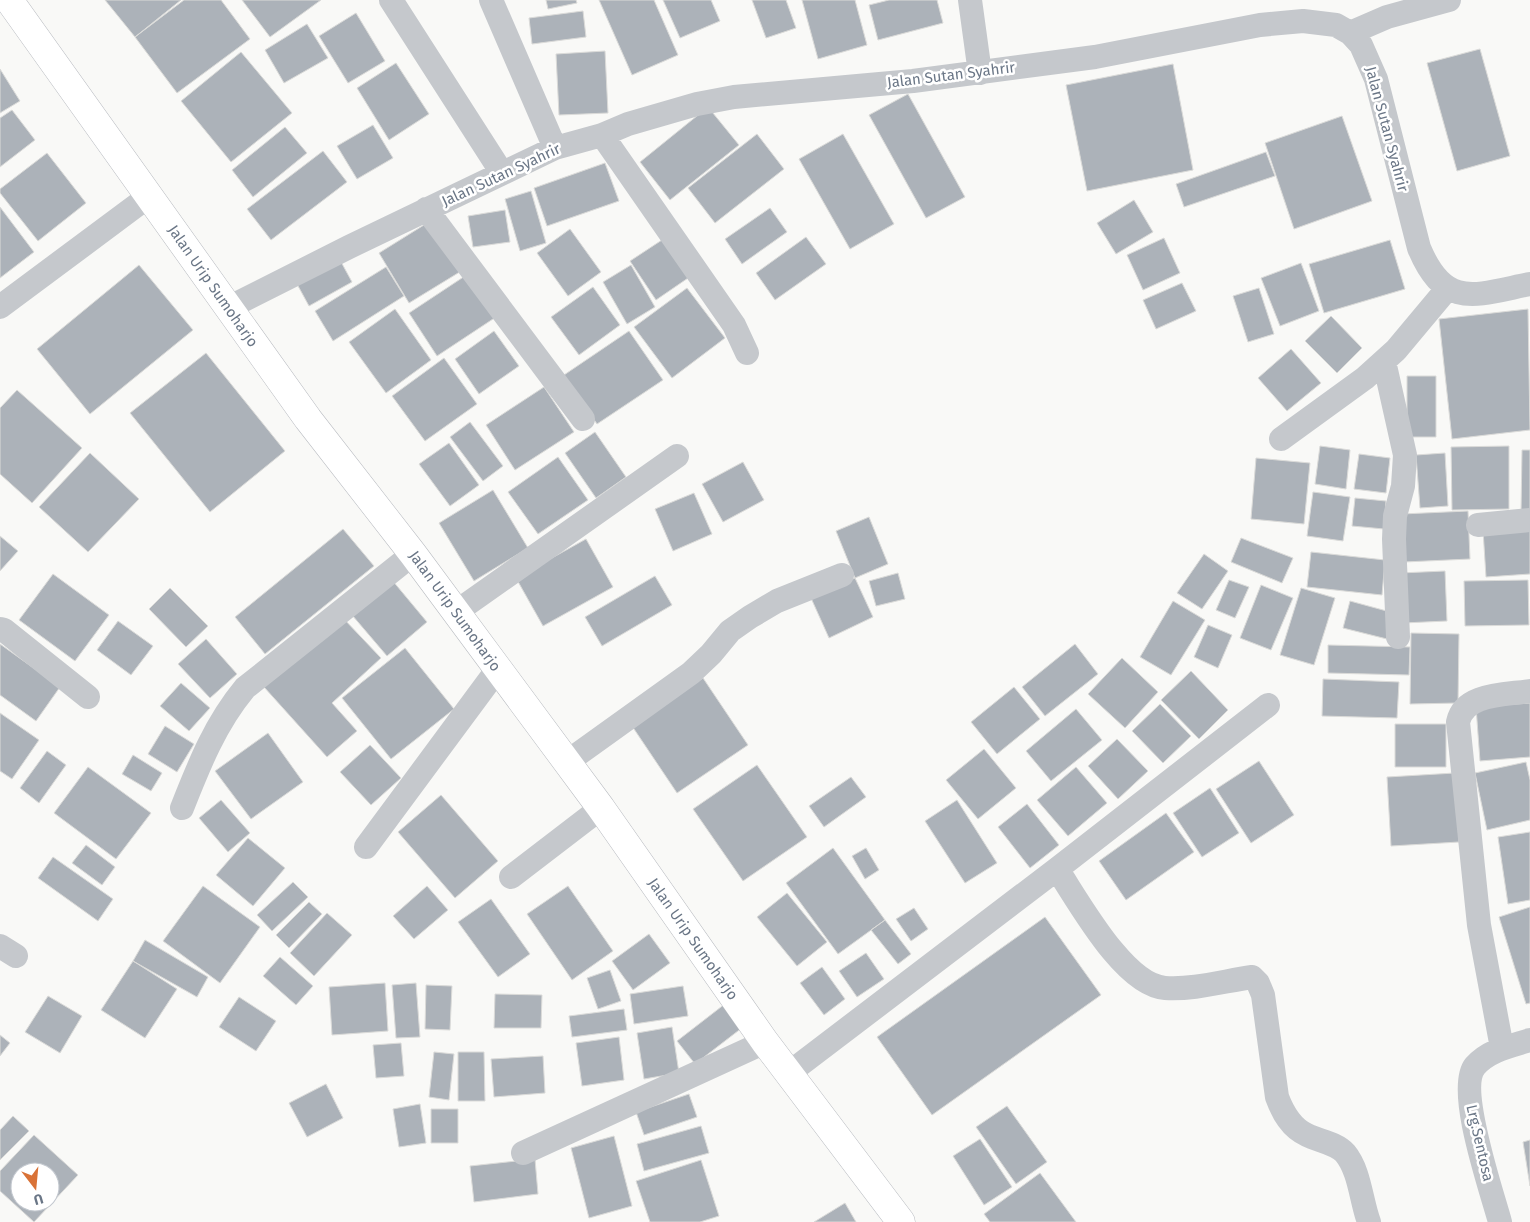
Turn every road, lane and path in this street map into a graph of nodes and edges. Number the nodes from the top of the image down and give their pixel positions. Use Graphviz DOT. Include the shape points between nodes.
graph roads {
  1 [pos="9,0"];
  2 [pos="391,0"];
  3 [pos="491,0"];
  4 [pos="970,0"];
  5 [pos="1449,0"];
  6 [pos="1384,9"];
  7 [pos="1350,33"];
  8 [pos="980,73"];
  9 [pos="602,135"];
  10 [pos="555,148"];
  11 [pos="502,173"];
  12 [pos="149,196"];
  13 [pos="426,209"];
  14 [pos="1530,284"];
  15 [pos="1447,289"];
  16 [pos="0,307"];
  17 [pos="228,308"];
  18 [pos="747,354"];
  19 [pos="1384,361"];
  20 [pos="583,419"];
  21 [pos="1281,439"];
  22 [pos="677,456"];
  23 [pos="1530,520"];
  24 [pos="1478,525"];
  25 [pos="412,554"];
  26 [pos="842,575"];
  27 [pos="456,612"];
  28 [pos="0,629"];
  29 [pos="1398,637"];
  30 [pos="497,670"];
  31 [pos="1530,691"];
  32 [pos="88,697"];
  33 [pos="1268,705"];
  34 [pos="567,762"];
  35 [pos="182,808"];
  36 [pos="601,808"];
  37 [pos="366,847"];
  38 [pos="1057,869"];
  39 [pos="511,877"];
  40 [pos="1530,1040"];
  41 [pos="765,1042"];
  42 [pos="1502,1048"];
  43 [pos="789,1073"];
  44 [pos="523,1153"];
  45 [pos="901,1222"];
  46 [pos="1369,1222"];
  47 [pos="1500,1222"];
  1 -- 12 [label="street, Jalan Urip Sumoharjo"];
  2 -- 11 [label="street"];
  3 -- 10 [label="street"];
  4 -- 8 [label="street"];
  5 -- 6 [label="street"];
  6 -- 7 [label="street"];
  7 -- 8 [label="street, Jalan Sutan Syahrir" via="1322,22 1260,25 1095,57"];
  7 -- 15 [label="street, Jalan Sutan Syahrir" via="1361,45 1376,79 1418,248 1428,269"];
  8 -- 9 [label="street, Jalan Sutan Syahrir" via="734,97 661,114"];
  9 -- 10 [label="street, Jalan Sutan Syahrir"];
  9 -- 18 [label="street" via="734,325"];
  10 -- 11 [label="street, Jalan Sutan Syahrir"];
  11 -- 13 [label="street, Jalan Sutan Syahrir"];
  12 -- 16 [label="street"];
  12 -- 17 [label="street, Jalan Urip Sumoharjo"];
  13 -- 17 [label="street, Jalan Sutan Syahrir"];
  13 -- 20 [label="street"];
  14 -- 15 [label="street" via="1475,293"];
  15 -- 19 [label="street"];
  17 -- 25 [label="street, Jalan Urip Sumoharjo"];
  19 -- 21 [label="street"];
  19 -- 29 [label="street" via="1405,455 1394,539"];
  22 -- 27 [label="street"];
  23 -- 24 [label="street"];
  25 -- 27 [label="street, Jalan Urip Sumoharjo"];
  25 -- 35 [label="street" via="245,688 215,730"];
  26 -- 34 [label="street" via="777,601 750,617 730,631 691,673"];
  27 -- 30 [label="street, Jalan Urip Sumoharjo"];
  28 -- 32 [label="street"];
  30 -- 34 [label="street, Jalan Urip Sumoharjo"];
  30 -- 37 [label="street"];
  31 -- 42 [label="street" via="1474,701 1461,711 1458,722 1479,925"];
  33 -- 38 [label="street"];
  34 -- 36 [label="street, Jalan Urip Sumoharjo"];
  36 -- 39 [label="street"];
  36 -- 41 [label="street, Jalan Urip Sumoharjo"];
  38 -- 43 [label="street"];
  38 -- 46 [label="street" via="1123,965 1147,984 1180,988 1252,977 1258,983 1263,995 1277,1098 1283,1113 1306,1135 1345,1153 1358,1181"];
  40 -- 42 [label="street, Lrg.Sentosa"];
  41 -- 43 [label="street, Jalan Urip Sumoharjo"];
  41 -- 44 [label="street"];
  42 -- 47 [label="street, Lrg.Sentosa" via="1482,1059 1474,1068 1469,1089 1481,1154"];
  43 -- 45 [label="street, Jalan Urip Sumoharjo"];
}
